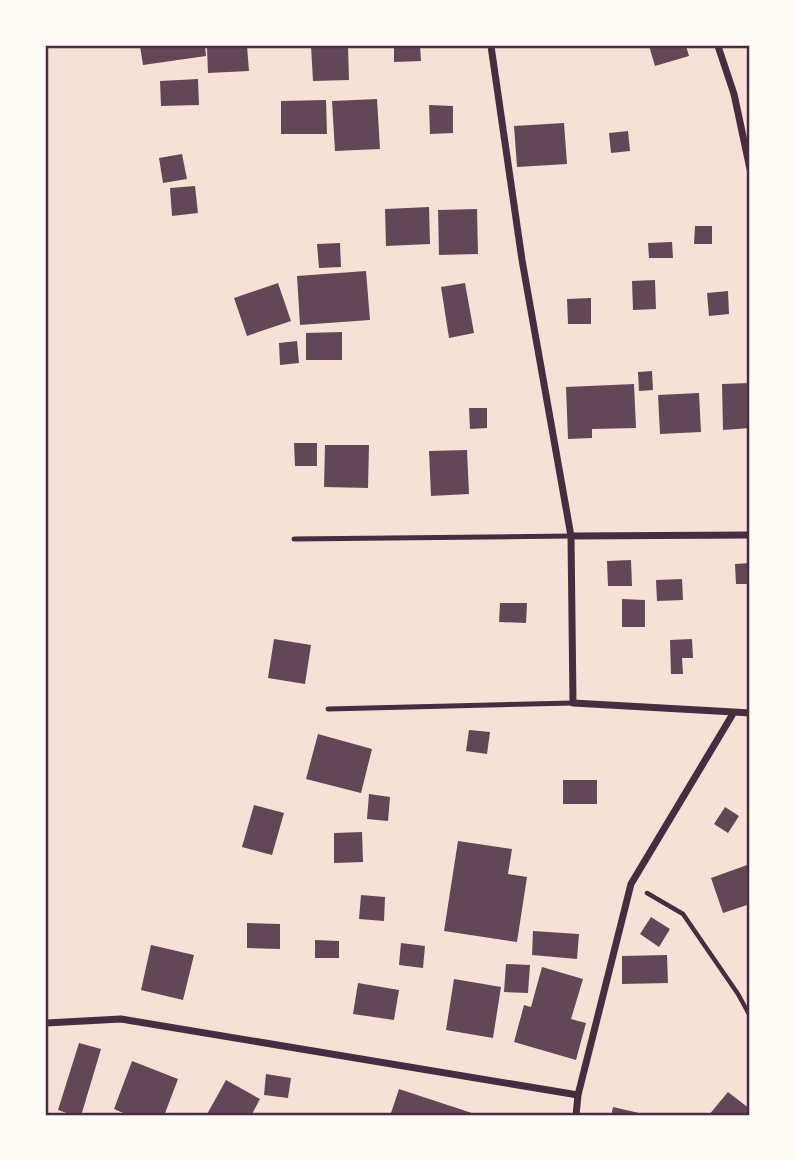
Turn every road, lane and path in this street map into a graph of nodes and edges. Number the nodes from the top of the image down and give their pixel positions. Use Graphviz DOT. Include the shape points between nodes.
graph roads {
  1 [pos="491,46"];
  2 [pos="719,46"];
  3 [pos="750,169"];
  4 [pos="750,535"];
  5 [pos="571,536"];
  6 [pos="294,539"];
  7 [pos="573,703"];
  8 [pos="328,709"];
  9 [pos="734,712"];
  10 [pos="750,713"];
  11 [pos="631,884"];
  12 [pos="750,1016"];
  13 [pos="46,1023"];
  14 [pos="578,1095"];
  15 [pos="576,1115"];
  1 -- 5 [label="street" via="522,260"];
  2 -- 3 [label="street"];
  4 -- 5 [label="street"];
  5 -- 6 [label="lane"];
  5 -- 7 [label="street"];
  7 -- 8 [label="lane"];
  7 -- 9 [label="street"];
  9 -- 10 [label="street"];
  9 -- 11 [label="street"];
  11 -- 12 [label="path" via="683,914"];
  11 -- 14 [label="street"];
  13 -- 14 [label="street" via="121,1019"];
  14 -- 15 [label="street"];
}
